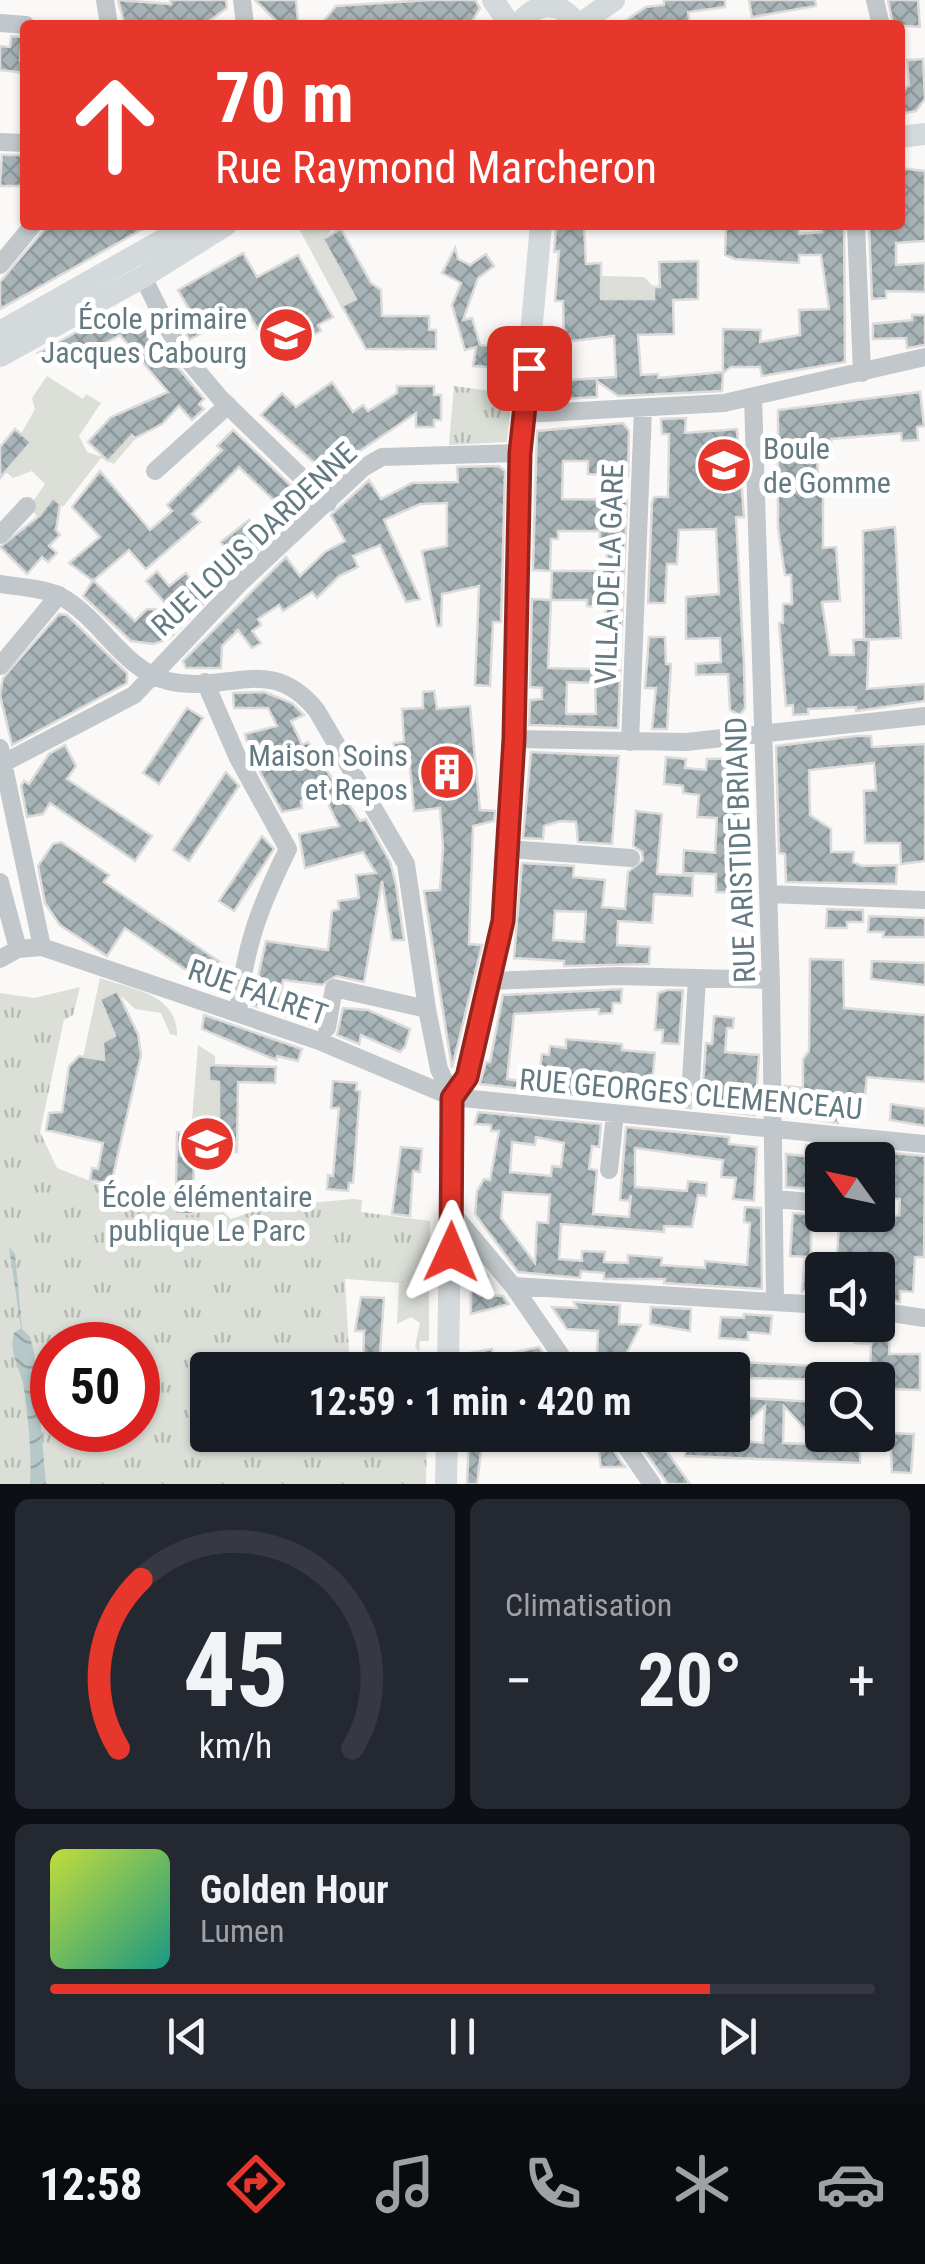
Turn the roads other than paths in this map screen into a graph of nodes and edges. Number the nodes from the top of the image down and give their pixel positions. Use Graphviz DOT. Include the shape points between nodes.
graph roads {
  1 [pos="492,0"];
  2 [pos="614,0"];
  3 [pos="546,11"];
  4 [pos="29,230"];
  5 [pos="180,230"];
  6 [pos="218,230"];
  7 [pos="540,230"];
  8 [pos="856,230"];
  9 [pos="0,265"];
  10 [pos="144,277"];
  11 [pos="0,332"];
  12 [pos="0,356"];
  13 [pos="925,356"];
  14 [pos="862,373"];
  15 [pos="752,397"];
  16 [pos="228,405"];
  17 [pos="643,408"];
  18 [pos="524,414"];
  19 [pos="520,453"];
  20 [pos="155,470"];
  21 [pos="328,503"];
  22 [pos="27,506"];
  23 [pos="0,535"];
  24 [pos="0,584"];
  25 [pos="59,596"];
  26 [pos="0,666"];
  27 [pos="151,675"];
  28 [pos="205,682"];
  29 [pos="925,716"];
  30 [pos="764,732"];
  31 [pos="514,739"];
  32 [pos="630,742"];
  33 [pos="1,759"];
  34 [pos="507,850"];
  35 [pos="631,858"];
  36 [pos="0,882"];
  37 [pos="768,894"];
  38 [pos="925,900"];
  39 [pos="42,947"];
  40 [pos="18,949"];
  41 [pos="0,959"];
  42 [pos="697,978"];
  43 [pos="771,980"];
  44 [pos="490,981"];
  45 [pos="427,1010"];
  46 [pos="238,1014"];
  47 [pos="327,1028"];
  48 [pos="692,1081"];
  49 [pos="452,1098"];
  50 [pos="615,1114"];
  51 [pos="774,1128"];
  52 [pos="925,1144"];
  53 [pos="609,1170"];
  54 [pos="774,1199"];
  55 [pos="805,1202"];
  56 [pos="452,1214"];
  57 [pos="513,1286"];
  58 [pos="775,1302"];
  59 [pos="805,1304"];
  60 [pos="895,1314"];
  61 [pos="925,1318"];
  62 [pos="448,1352"];
  63 [pos="559,1352"];
  64 [pos="447,1452"];
  65 [pos="630,1452"];
  66 [pos="446,1484"];
  67 [pos="652,1484"];
  1 -- 3 [label="main road"];
  2 -- 3 [label="main road"];
  4 -- 9 [label="street"];
  5 -- 11 [label="main road"];
  6 -- 10 [label="main road"];
  7 -- 18 [label="main road"];
  8 -- 14 [label="street"];
  10 -- 12 [label="main road"];
  10 -- 16 [label="street" via="178,348"];
  13 -- 14 [label="street"];
  14 -- 15 [label="street"];
  15 -- 17 [label="street"];
  15 -- 30 [label="street, RUE ARISTIDE BRIAND"];
  16 -- 20 [label="street"];
  16 -- 21 [label="street"];
  17 -- 18 [label="street"];
  17 -- 32 [label="street, VILLA DE LA GARE"];
  18 -- 19 [label="main road"];
  19 -- 21 [label="street, RUE LOUIS DARDENNE" via="382,457"];
  19 -- 31 [label="main road"];
  21 -- 27 [label="street, RUE LOUIS DARDENNE"];
  22 -- 23 [label="street"];
  24 -- 25 [label="street"];
  25 -- 26 [label="street"];
  25 -- 27 [label="street"];
  27 -- 28 [label="street"];
  27 -- 33 [label="street, RUE LOUIS DARDENNE" via="134,695"];
  28 -- 45 [label="street" via="286,682 317,711 406,864"];
  28 -- 46 [label="street" via="288,849 255,917"];
  29 -- 30 [label="street"];
  30 -- 32 [label="street"];
  30 -- 37 [label="street, RUE ARISTIDE BRIAND"];
  31 -- 32 [label="street"];
  31 -- 34 [label="main road"];
  33 -- 39 [label="street"];
  34 -- 35 [label="street"];
  34 -- 44 [label="main road" via="503,921"];
  36 -- 40 [label="street"];
  37 -- 38 [label="street"];
  37 -- 43 [label="street, RUE ARISTIDE BRIAND"];
  39 -- 40 [label="street"];
  39 -- 46 [label="street, RUE FALRET"];
  40 -- 41 [label="street"];
  42 -- 43 [label="street"];
  42 -- 44 [label="street"];
  42 -- 48 [label="street"];
  43 -- 51 [label="street, RUE ARISTIDE BRIAND"];
  44 -- 49 [label="main road" via="467,1077"];
  45 -- 47 [label="street" via="334,988"];
  45 -- 49 [label="street"];
  46 -- 49 [label="street, RUE FALRET"];
  49 -- 50 [label="street, RUE GEORGES CLEMENCEAU"];
  49 -- 56 [label="main road"];
  50 -- 51 [label="street, RUE GEORGES CLEMENCEAU"];
  50 -- 53 [label="street"];
  51 -- 52 [label="street, RUE GEORGES CLEMENCEAU"];
  51 -- 54 [label="street, RUE ARISTIDE BRIAND"];
  54 -- 55 [label="street"];
  54 -- 58 [label="street, RUE ARISTIDE BRIAND"];
  56 -- 57 [label="street"];
  56 -- 62 [label="main road"];
  57 -- 58 [label="street"];
  57 -- 63 [label="street"];
  58 -- 59 [label="street"];
  60 -- 61 [label="street"];
  64 -- 66 [label="main road"];
  65 -- 67 [label="street"];
}
